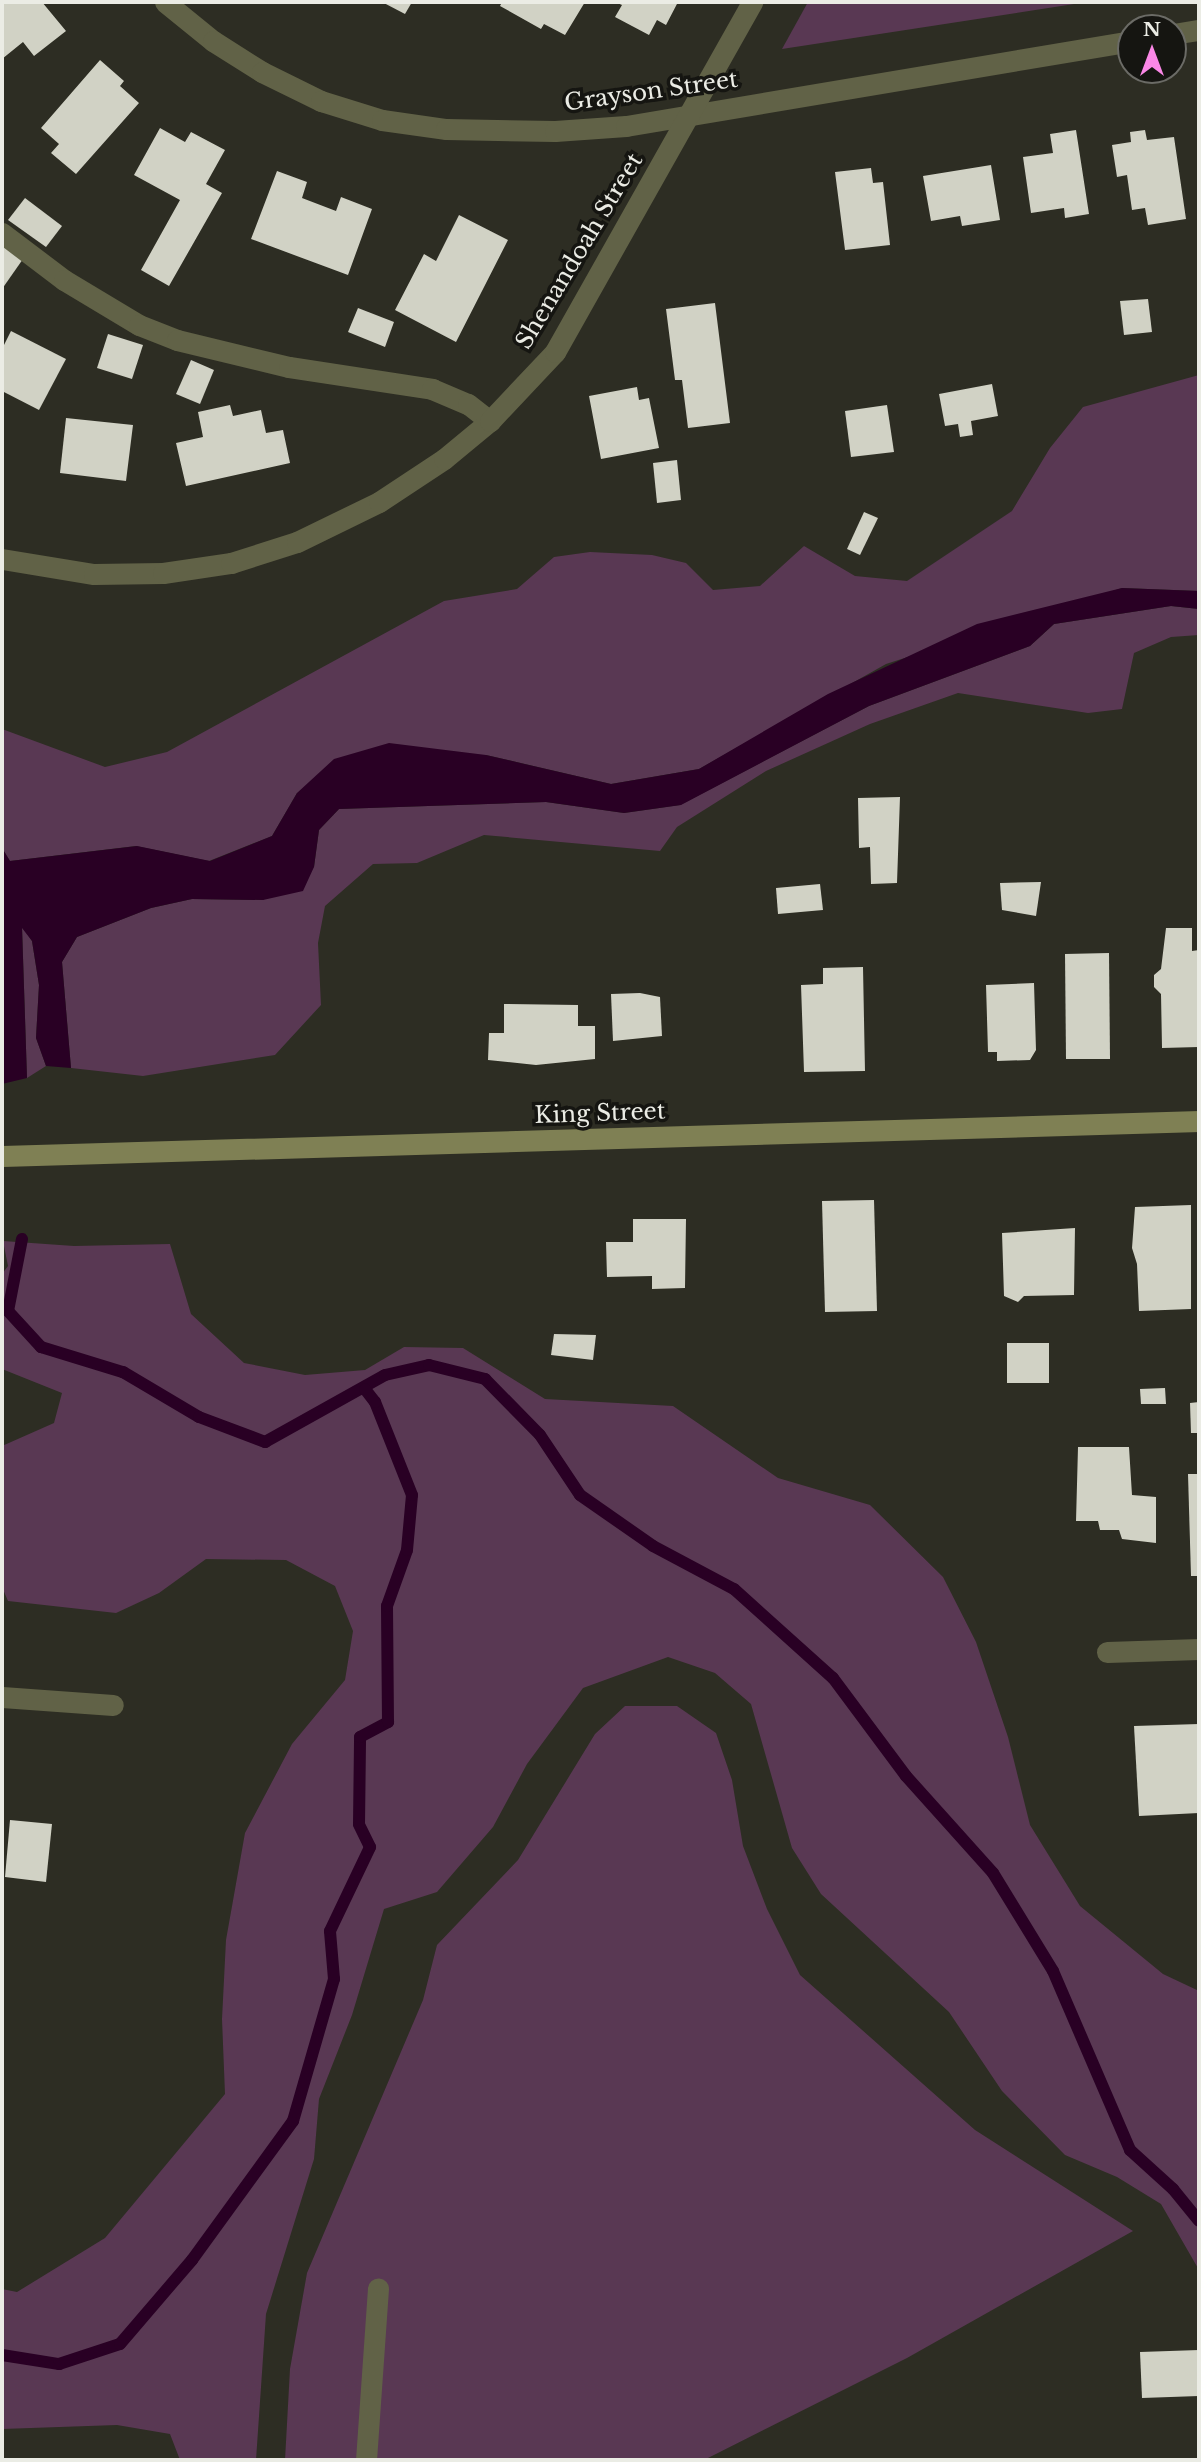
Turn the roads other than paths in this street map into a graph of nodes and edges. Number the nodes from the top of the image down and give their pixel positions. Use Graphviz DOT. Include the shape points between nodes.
graph roads {
  1 [pos="165,2"];
  2 [pos="752,2"];
  3 [pos="1117,43"];
  4 [pos="690,114"];
  5 [pos="2,233"];
  6 [pos="490,421"];
  7 [pos="2,559"];
  8 [pos="1199,1121"];
  9 [pos="2,1156"];
  10 [pos="1199,1650"];
  11 [pos="1107,1652"];
  12 [pos="2,1697"];
  13 [pos="113,1705"];
  14 [pos="378,2288"];
  15 [pos="366,2460"];
  1 -- 4 [label="street, Grayson Street" via="213,41 262,72 321,101 382,120 446,129 555,131"];
  2 -- 4 [label="street, Shenandoah Street"];
  3 -- 4 [label="street, Grayson Street"];
  4 -- 6 [label="street, Shenandoah Street" via="555,352"];
  5 -- 6 [label="street" via="64,280 164,335 289,367 432,389 468,404"];
  6 -- 7 [label="street, Shenandoah Street" via="379,502 298,542 231,563 163,573 94,574"];
  8 -- 9 [label="street, King Street"];
  10 -- 11 [label="street"];
  12 -- 13 [label="street"];
  14 -- 15 [label="street"];
}
